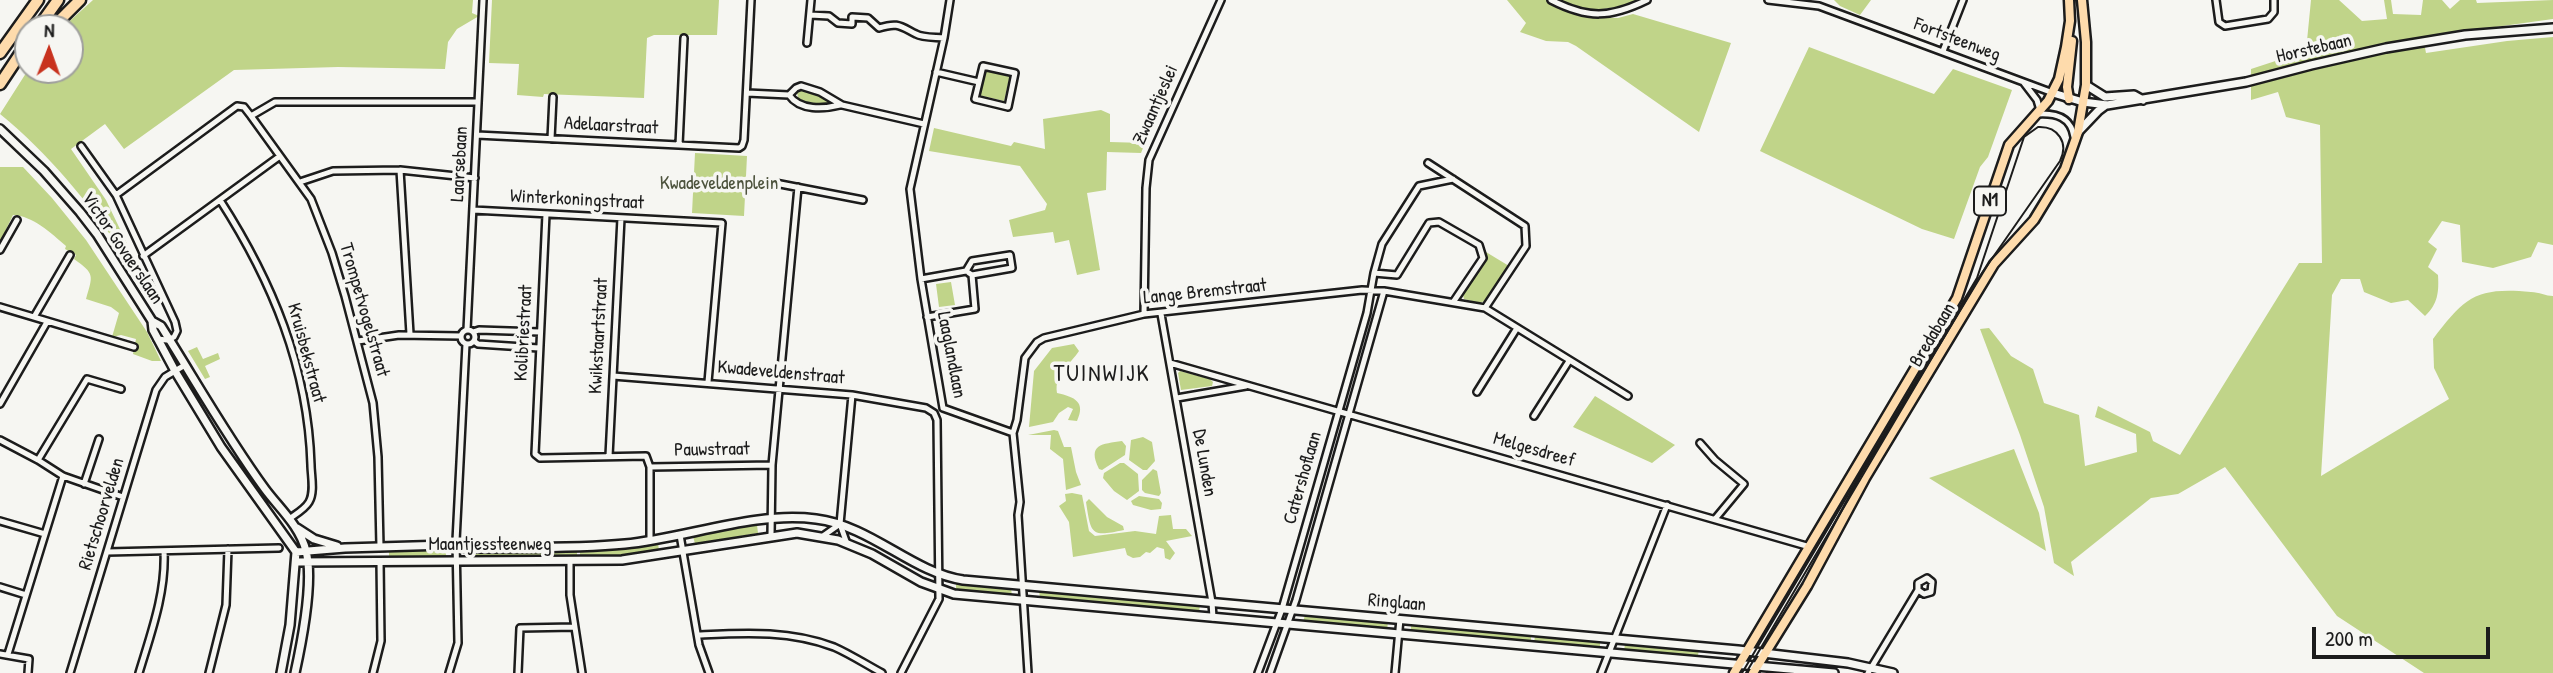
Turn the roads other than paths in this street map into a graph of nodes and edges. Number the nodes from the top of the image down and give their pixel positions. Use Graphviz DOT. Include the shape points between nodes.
graph roads {
  1 [pos="38,0"];
  2 [pos="80,0"];
  3 [pos="483,0"];
  4 [pos="751,0"];
  5 [pos="811,0"];
  6 [pos="950,0"];
  7 [pos="1221,0"];
  8 [pos="1550,0"];
  9 [pos="1647,0"];
  10 [pos="1768,0"];
  11 [pos="1963,0"];
  12 [pos="2069,0"];
  13 [pos="2082,0"];
  14 [pos="2216,0"];
  15 [pos="2274,0"];
  16 [pos="66,14"];
  17 [pos="810,15"];
  18 [pos="2070,21"];
  19 [pos="2553,28"];
  20 [pos="684,37"];
  21 [pos="944,38"];
  22 [pos="807,43"];
  23 [pos="1943,51"];
  24 [pos="0,53"];
  25 [pos="14,63"];
  26 [pos="936,72"];
  27 [pos="3,80"];
  28 [pos="2022,81"];
  29 [pos="979,82"];
  30 [pos="2067,87"];
  31 [pos="2085,89"];
  32 [pos="747,93"];
  33 [pos="2053,93"];
  34 [pos="789,95"];
  35 [pos="554,97"];
  36 [pos="2069,99"];
  37 [pos="2144,100"];
  38 [pos="478,102"];
  39 [pos="2084,102"];
  40 [pos="842,105"];
  41 [pos="2107,105"];
  42 [pos="2038,112"];
  43 [pos="251,116"];
  44 [pos="924,124"];
  45 [pos="3,132"];
  46 [pos="477,135"];
  47 [pos="2076,136"];
  48 [pos="551,139"];
  49 [pos="679,145"];
  50 [pos="81,146"];
  51 [pos="280,156"];
  52 [pos="1428,163"];
  53 [pos="400,170"];
  54 [pos="475,178"];
  55 [pos="1453,179"];
  56 [pos="300,182"];
  57 [pos="770,182"];
  58 [pos="798,187"];
  59 [pos="116,195"];
  60 [pos="220,200"];
  61 [pos="863,200"];
  62 [pos="473,210"];
  63 [pos="546,214"];
  64 [pos="621,218"];
  65 [pos="17,220"];
  66 [pos="0,250"];
  67 [pos="70,255"];
  68 [pos="144,256"];
  69 [pos="969,273"];
  70 [pos="1374,273"];
  71 [pos="921,279"];
  72 [pos="1371,290"];
  73 [pos="1384,291"];
  74 [pos="1454,302"];
  75 [pos="0,307"];
  76 [pos="1485,308"];
  77 [pos="1144,314"];
  78 [pos="1161,314"];
  79 [pos="34,317"];
  80 [pos="927,317"];
  81 [pos="152,321"];
  82 [pos="47,322"];
  83 [pos="1517,328"];
  84 [pos="540,332"];
  85 [pos="410,334"];
  86 [pos="168,336"];
  87 [pos="468,337"];
  88 [pos="157,339"];
  89 [pos="358,341"];
  90 [pos="134,347"];
  91 [pos="539,348"];
  92 [pos="1569,361"];
  93 [pos="1170,363"];
  94 [pos="185,365"];
  95 [pos="175,371"];
  96 [pos="613,376"];
  97 [pos="708,382"];
  98 [pos="1250,385"];
  99 [pos="779,388"];
  100 [pos="121,389"];
  101 [pos="1477,393"];
  102 [pos="852,395"];
  103 [pos="1628,396"];
  104 [pos="1177,398"];
  105 [pos="0,404"];
  106 [pos="943,408"];
  107 [pos="1339,410"];
  108 [pos="934,413"];
  109 [pos="1349,413"];
  110 [pos="1534,416"];
  111 [pos="1013,433"];
  112 [pos="99,439"];
  113 [pos="0,440"];
  114 [pos="1700,443"];
  115 [pos="535,454"];
  116 [pos="609,456"];
  117 [pos="38,460"];
  118 [pos="772,465"];
  119 [pos="650,467"];
  120 [pos="63,477"];
  121 [pos="84,484"];
  122 [pos="123,497"];
  123 [pos="1667,505"];
  124 [pos="1715,519"];
  125 [pos="770,520"];
  126 [pos="0,521"];
  127 [pos="291,522"];
  128 [pos="841,524"];
  129 [pos="45,534"];
  130 [pos="680,535"];
  131 [pos="771,536"];
  132 [pos="823,536"];
  133 [pos="650,541"];
  134 [pos="847,544"];
  135 [pos="456,546"];
  136 [pos="380,547"];
  137 [pos="1810,547"];
  138 [pos="279,548"];
  139 [pos="345,548"];
  140 [pos="228,549"];
  141 [pos="682,550"];
  142 [pos="164,551"];
  143 [pos="107,552"];
  144 [pos="296,552"];
  145 [pos="307,553"];
  146 [pos="457,560"];
  147 [pos="380,561"];
  148 [pos="570,561"];
  149 [pos="296,562"];
  150 [pos="308,562"];
  151 [pos="938,572"];
  152 [pos="1024,585"];
  153 [pos="0,587"];
  154 [pos="939,589"];
  155 [pos="1918,590"];
  156 [pos="26,595"];
  157 [pos="1025,600"];
  158 [pos="1213,603"];
  159 [pos="1282,609"];
  160 [pos="1293,610"];
  161 [pos="1213,618"];
  162 [pos="1401,619"];
  163 [pos="1276,624"];
  164 [pos="1287,625"];
  165 [pos="575,627"];
  166 [pos="698,635"];
  167 [pos="1399,635"];
  168 [pos="1615,638"];
  169 [pos="1269,645"];
  170 [pos="1279,649"];
  171 [pos="1747,651"];
  172 [pos="0,654"];
  173 [pos="8,654"];
  174 [pos="1608,654"];
  175 [pos="1766,654"];
  176 [pos="1793,657"];
  177 [pos="1736,669"];
  178 [pos="1755,670"];
  179 [pos="1869,670"];
  180 [pos="1794,671"];
  181 [pos="28,673"];
  182 [pos="70,673"];
  183 [pos="139,673"];
  184 [pos="209,673"];
  185 [pos="281,673"];
  186 [pos="295,673"];
  187 [pos="373,673"];
  188 [pos="449,673"];
  189 [pos="518,673"];
  190 [pos="582,673"];
  191 [pos="709,673"];
  192 [pos="883,673"];
  193 [pos="901,673"];
  194 [pos="1028,673"];
  195 [pos="1258,673"];
  196 [pos="1270,673"];
  197 [pos="1395,673"];
  198 [pos="1601,673"];
  199 [pos="1834,673"];
  200 [pos="1893,673"];
  1 -- 24 [label="highway"];
  2 -- 16 [label="highway"];
  3 -- 38 [label="street, Laarsebaan"];
  4 -- 32 [label="street"];
  5 -- 17 [label="street"];
  6 -- 21 [label="street, Laaglandlaan"];
  7 -- 77 [label="street, Zwaantjeslei" via="1149,160"];
  8 -- 9 [label="street" via="1569,9 1605,14"];
  10 -- 23 [label="street, Fortsteenweg" via="1819,6"];
  11 -- 23 [label="street"];
  12 -- 18 [label="main road, Bredabaan / N1"];
  13 -- 31 [label="main road, Bredabaan / N1"];
  14 -- 15 [label="street" via="2219,22 2231,26 2268,19"];
  17 -- 21 [label="street" via="852,24 852,17 868,18 879,28 904,26 918,35"];
  17 -- 22 [label="street"];
  18 -- 30 [label="main road"];
  18 -- 33 [label="main road, Bredabaan / N1"];
  19 -- 37 [label="street, Horstebaan" via="2465,35 2386,48 2246,82"];
  20 -- 49 [label="street"];
  21 -- 26 [label="street, Laaglandlaan"];
  23 -- 28 [label="street, Fortsteenweg"];
  25 -- 27 [label="highway"];
  26 -- 29 [label="street"];
  26 -- 44 [label="street, Laaglandlaan"];
  28 -- 33 [label="street, Fortsteenweg"];
  28 -- 42 [label="street" via="2037,100"];
  29 -- 29 [label="street" via="975,99 1008,107 1015,73 983,66"];
  30 -- 31 [label="main road" via="2074,95"];
  30 -- 36 [label="main road"];
  31 -- 37 [label="street" via="2105,97 2134,95"];
  31 -- 39 [label="main road, Bredabaan / N1"];
  32 -- 34 [label="street"];
  32 -- 49 [label="street, Adelaarstraat" via="742,146"];
  33 -- 36 [label="street, Horstebaan"];
  33 -- 42 [label="main road, Bredabaan / N1"];
  34 -- 40 [label="street" via="803,105"];
  34 -- 40 [label="street" via="801,86"];
  35 -- 48 [label="street"];
  36 -- 39 [label="street, Horstebaan"];
  37 -- 41 [label="street, Horstebaan"];
  38 -- 43 [label="street" via="275,102"];
  38 -- 46 [label="street, Laarsebaan"];
  39 -- 41 [label="street, Horstebaan"];
  39 -- 47 [label="main road, Bredabaan / N1"];
  40 -- 44 [label="street"];
  41 -- 47 [label="street"];
  42 -- 47 [label="street" via="2062,117"];
  42 -- 137 [label="main road, Bredabaan / N1" via="2009,145 1957,298"];
  43 -- 51 [label="street, Trompetvogelstraat"];
  43 -- 59 [label="street, Trompetvogelstraat" via="237,106"];
  44 -- 71 [label="street, Laaglandlaan" via="910,189"];
  45 -- 81 [label="street, Victor Govaerslaan" via="80,212"];
  46 -- 48 [label="street, Adelaarstraat"];
  46 -- 54 [label="street, Laarsebaan"];
  47 -- 175 [label="main road, Bredabaan / N1" via="2050,196 1994,264"];
  48 -- 49 [label="street, Adelaarstraat"];
  50 -- 59 [label="street"];
  51 -- 56 [label="street, Trompetvogelstraat"];
  51 -- 60 [label="street"];
  52 -- 55 [label="street"];
  53 -- 54 [label="street"];
  53 -- 56 [label="street" via="333,171"];
  53 -- 85 [label="street"];
  54 -- 62 [label="street, Laarsebaan"];
  55 -- 70 [label="street" via="1419,186 1382,244"];
  55 -- 76 [label="street" via="1525,226 1526,246"];
  56 -- 89 [label="street, Trompetvogelstraat" via="332,253"];
  57 -- 58 [label="street"];
  58 -- 61 [label="street"];
  58 -- 99 [label="street"];
  59 -- 68 [label="street"];
  60 -- 68 [label="street"];
  60 -- 127 [label="street, Kruisbekstraat" via="264,274 300,377 312,494"];
  62 -- 63 [label="street, Winterkoningstraat"];
  62 -- 87 [label="street, Laarsebaan"];
  63 -- 64 [label="street, Winterkoningstraat"];
  63 -- 84 [label="street, Kolibriestraat"];
  64 -- 96 [label="street, Kwikstaartstraat"];
  64 -- 97 [label="street, Winterkoningstraat" via="722,223"];
  65 -- 66 [label="street"];
  67 -- 79 [label="street"];
  68 -- 86 [label="street" via="175,322"];
  69 -- 69 [label="street" via="1012,268 1010,255 972,261"];
  69 -- 71 [label="street"];
  69 -- 80 [label="street" via="975,309"];
  70 -- 72 [label="street"];
  70 -- 74 [label="street" via="1397,275 1429,223 1439,222 1482,250 1483,258"];
  71 -- 80 [label="street, Laaglandlaan"];
  72 -- 73 [label="street, Lange Bremstraat"];
  72 -- 78 [label="street, Lange Bremstraat"];
  72 -- 107 [label="street, Catershoflaan"];
  73 -- 74 [label="street, Lange Bremstraat"];
  73 -- 109 [label="street, Catershoflaan"];
  74 -- 76 [label="street, Lange Bremstraat"];
  75 -- 79 [label="street"];
  76 -- 83 [label="street, Lange Bremstraat"];
  77 -- 78 [label="street, Lange Bremstraat"];
  77 -- 111 [label="street, Lange Bremstraat" via="1037,342 1025,358"];
  78 -- 93 [label="street, De Lunden"];
  79 -- 82 [label="street"];
  80 -- 106 [label="street, Laaglandlaan"];
  81 -- 86 [label="street, Victor Govaerslaan"];
  81 -- 88 [label="street, Victor Govaerslaan"];
  82 -- 90 [label="street"];
  82 -- 105 [label="street"];
  83 -- 92 [label="street, Lange Bremstraat"];
  83 -- 101 [label="street"];
  84 -- 87 [label="street" via="479,330"];
  84 -- 91 [label="street, Kolibriestraat"];
  85 -- 87 [label="street"];
  85 -- 89 [label="street"];
  86 -- 88 [label="street"];
  86 -- 94 [label="street, Victor Govaerslaan"];
  87 -- 91 [label="street" via="478,344"];
  87 -- 135 [label="street, Laarsebaan"];
  88 -- 95 [label="street, Victor Govaerslaan"];
  89 -- 136 [label="street, Trompetvogelstraat" via="373,403"];
  91 -- 115 [label="street, Kolibriestraat"];
  92 -- 103 [label="street, Lange Bremstraat"];
  92 -- 110 [label="street"];
  93 -- 98 [label="street, Melgesdreef"];
  93 -- 104 [label="street, De Lunden"];
  94 -- 95 [label="street"];
  94 -- 127 [label="street, Victor Govaerslaan"];
  95 -- 122 [label="street, Rietschoorvelden" via="156,390"];
  95 -- 144 [label="street, Victor Govaerslaan" via="243,481"];
  96 -- 97 [label="street, Kwadeveldenstraat"];
  96 -- 116 [label="street, Kwikstaartstraat"];
  97 -- 99 [label="street, Kwadeveldenstraat"];
  98 -- 104 [label="street, Melgesdreef"];
  98 -- 107 [label="street, Melgesdreef"];
  99 -- 102 [label="street, Kwadeveldenstraat"];
  99 -- 118 [label="street"];
  100 -- 117 [label="street" via="87,379"];
  102 -- 108 [label="street, Kwadeveldenstraat"];
  102 -- 128 [label="street"];
  104 -- 158 [label="street, De Lunden"];
  106 -- 108 [label="street"];
  106 -- 111 [label="street, Laaglandlaan"];
  107 -- 109 [label="street, Melgesdreef"];
  107 -- 159 [label="street, Catershoflaan"];
  108 -- 151 [label="street"];
  109 -- 123 [label="street, Melgesdreef"];
  109 -- 160 [label="street, Catershoflaan"];
  111 -- 152 [label="street"];
  112 -- 121 [label="street"];
  113 -- 117 [label="street"];
  114 -- 124 [label="street" via="1744,484"];
  115 -- 116 [label="street, Pauwstraat" via="540,458"];
  116 -- 119 [label="street, Pauwstraat" via="646,456"];
  117 -- 120 [label="street"];
  118 -- 119 [label="street, Pauwstraat"];
  118 -- 125 [label="street"];
  119 -- 133 [label="street"];
  120 -- 121 [label="street"];
  120 -- 129 [label="street"];
  121 -- 122 [label="street"];
  122 -- 143 [label="street, Rietschoorvelden"];
  123 -- 124 [label="street, Melgesdreef"];
  123 -- 168 [label="street"];
  124 -- 137 [label="street, Melgesdreef"];
  125 -- 128 [label="street, Maantjessteenweg" via="801,517"];
  125 -- 130 [label="street, Maantjessteenweg"];
  125 -- 131 [label="street"];
  126 -- 129 [label="street"];
  127 -- 139 [label="street, Victor Govaerslaan" via="314,539"];
  127 -- 145 [label="street, Victor Govaerslaan"];
  128 -- 132 [label="street"];
  128 -- 134 [label="street"];
  128 -- 151 [label="street, Maantjessteenweg"];
  129 -- 156 [label="street"];
  130 -- 133 [label="street, Maantjessteenweg"];
  130 -- 141 [label="street"];
  131 -- 132 [label="street, Maantjessteenweg"];
  131 -- 141 [label="street, Maantjessteenweg"];
  132 -- 134 [label="street, Maantjessteenweg"];
  133 -- 135 [label="street, Maantjessteenweg"];
  134 -- 154 [label="street, Maantjessteenweg"];
  135 -- 136 [label="street, Maantjessteenweg"];
  135 -- 146 [label="street, Laarsebaan"];
  136 -- 139 [label="street, Maantjessteenweg"];
  137 -- 171 [label="main road, Bredabaan / N1"];
  138 -- 140 [label="street"];
  139 -- 145 [label="street, Maantjessteenweg"];
  140 -- 142 [label="street"];
  140 -- 184 [label="street" via="226,605"];
  141 -- 148 [label="street, Maantjessteenweg" via="622,560"];
  141 -- 166 [label="street"];
  142 -- 143 [label="street"];
  142 -- 183 [label="street" via="159,608"];
  143 -- 182 [label="street, Rietschoorvelden"];
  144 -- 145 [label="street, Maantjessteenweg"];
  144 -- 149 [label="street"];
  145 -- 150 [label="street, Victor Govaerslaan"];
  146 -- 147 [label="street, Maantjessteenweg"];
  146 -- 148 [label="street, Maantjessteenweg"];
  146 -- 188 [label="street, Laarsebaan" via="458,643"];
  147 -- 150 [label="street, Maantjessteenweg"];
  147 -- 187 [label="street" via="382,640"];
  148 -- 165 [label="street"];
  149 -- 150 [label="street, Maantjessteenweg"];
  149 -- 185 [label="street"];
  150 -- 186 [label="street, Victor Govaerslaan"];
  151 -- 152 [label="street, Maantjessteenweg" via="963,580"];
  151 -- 154 [label="street"];
  152 -- 157 [label="street"];
  152 -- 158 [label="street, Ringlaan"];
  153 -- 156 [label="street"];
  154 -- 157 [label="street, Maantjessteenweg"];
  154 -- 193 [label="street" via="939,599"];
  155 -- 179 [label="street"];
  156 -- 173 [label="street"];
  157 -- 161 [label="street, Ringlaan"];
  157 -- 194 [label="street"];
  158 -- 159 [label="street, Ringlaan"];
  158 -- 161 [label="street, De Lunden"];
  159 -- 160 [label="street, Ringlaan"];
  159 -- 163 [label="street, Catershoflaan"];
  160 -- 162 [label="street, Ringlaan"];
  160 -- 164 [label="street, Catershoflaan"];
  161 -- 163 [label="street, Ringlaan"];
  162 -- 167 [label="street"];
  162 -- 168 [label="street, Ringlaan"];
  163 -- 164 [label="street, Ringlaan"];
  163 -- 169 [label="street, Catershoflaan"];
  164 -- 167 [label="street, Ringlaan"];
  164 -- 170 [label="street, Catershoflaan"];
  165 -- 189 [label="street" via="520,628"];
  165 -- 190 [label="street"];
  166 -- 191 [label="street"];
  166 -- 192 [label="street" via="770,633 800,638 835,648"];
  167 -- 174 [label="street, Ringlaan"];
  167 -- 197 [label="street"];
  168 -- 171 [label="street, Ringlaan"];
  168 -- 174 [label="street"];
  169 -- 170 [label="street"];
  169 -- 195 [label="street, Catershoflaan"];
  170 -- 196 [label="street, Catershoflaan"];
  171 -- 175 [label="street, Ringlaan"];
  171 -- 177 [label="main road, Bredabaan / N1"];
  172 -- 173 [label="street"];
  173 -- 181 [label="street" via="29,659"];
  174 -- 177 [label="street, Ringlaan"];
  174 -- 198 [label="street"];
  175 -- 176 [label="street, Ringlaan"];
  175 -- 178 [label="main road, Bredabaan / N1"];
  176 -- 179 [label="street, Ringlaan"];
  176 -- 180 [label="street"];
  177 -- 178 [label="street, Ringlaan"];
  178 -- 180 [label="street, Ringlaan"];
  179 -- 200 [label="street, Ringlaan"];
  180 -- 199 [label="street, Ringlaan"];
}
